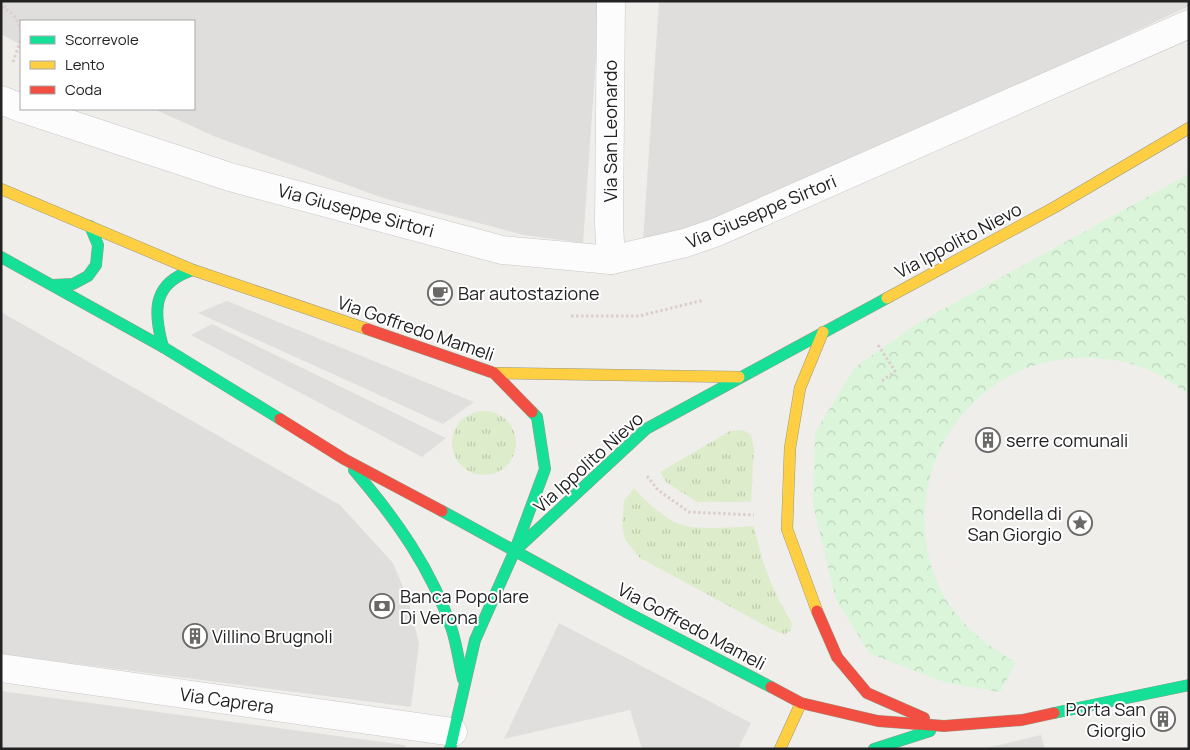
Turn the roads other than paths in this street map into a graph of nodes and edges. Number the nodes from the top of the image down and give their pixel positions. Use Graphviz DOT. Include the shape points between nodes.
graph roads {
  1 [pos="611,1"];
  2 [pos="1189,24"];
  3 [pos="1,100"];
  4 [pos="20,107"];
  5 [pos="29,110"];
  6 [pos="1189,128"];
  7 [pos="1,189"];
  8 [pos="90,226"];
  9 [pos="1,257"];
  10 [pos="611,260"];
  11 [pos="193,270"];
  12 [pos="53,285"];
  13 [pos="823,332"];
  14 [pos="163,347"];
  15 [pos="494,373"];
  16 [pos="741,377"];
  17 [pos="344,459"];
  18 [pos="516,550"];
  19 [pos="1,668"];
  20 [pos="1189,685"];
  21 [pos="464,686"];
  22 [pos="801,702"];
  23 [pos="944,726"];
  24 [pos="452,740"];
  25 [pos="780,749"];
  26 [pos="874,749"];
  1 -- 10 [label="street, Via San Leonardo"];
  2 -- 10 [label="street, Via Giuseppe Sirtori" via="717,232"];
  3 -- 4 [label="street, Via Giuseppe Sirtori"];
  5 -- 10 [label="street, Via Giuseppe Sirtori" via="230,177 502,250"];
  6 -- 13 [label="main road, Via Ippolito Nievo" via="1055,207"];
  7 -- 8 [label="main road, Via Goffredo Mameli"];
  8 -- 11 [label="main road, Via Goffredo Mameli"];
  8 -- 12 [label="main road" via="98,245 96,265 88,276 73,284"];
  9 -- 12 [label="main road, Via Goffredo Mameli"];
  11 -- 14 [label="main road" via="172,278 157,304 157,324"];
  11 -- 15 [label="main road, Via Goffredo Mameli"];
  12 -- 14 [label="main road, Via Goffredo Mameli"];
  13 -- 16 [label="main road, Via Ippolito Nievo"];
  13 -- 23 [label="main road" via="800,388 790,448 787,528 822,626 837,657 867,693"];
  14 -- 17 [label="main road, Via Goffredo Mameli"];
  15 -- 16 [label="main road, Via Ippolito Nievo"];
  15 -- 18 [label="main road, Via Goffredo Mameli" via="537,416 545,469"];
  16 -- 18 [label="main road, Via Ippolito Nievo" via="646,429"];
  17 -- 18 [label="main road, Via Goffredo Mameli"];
  17 -- 21 [label="main road" via="376,495 432,581 452,630"];
  18 -- 21 [label="main road" via="475,640"];
  18 -- 22 [label="main road, Via Goffredo Mameli" via="628,613"];
  19 -- 24 [label="street, Via Caprera"];
  20 -- 23 [label="main road, Via Goffredo Mameli" via="1022,720"];
  21 -- 24 [label="main road"];
  22 -- 23 [label="main road, Via Goffredo Mameli" via="878,721"];
  22 -- 25 [label="main road"];
  23 -- 26 [label="main road, Via Goffredo Mameli"];
}
